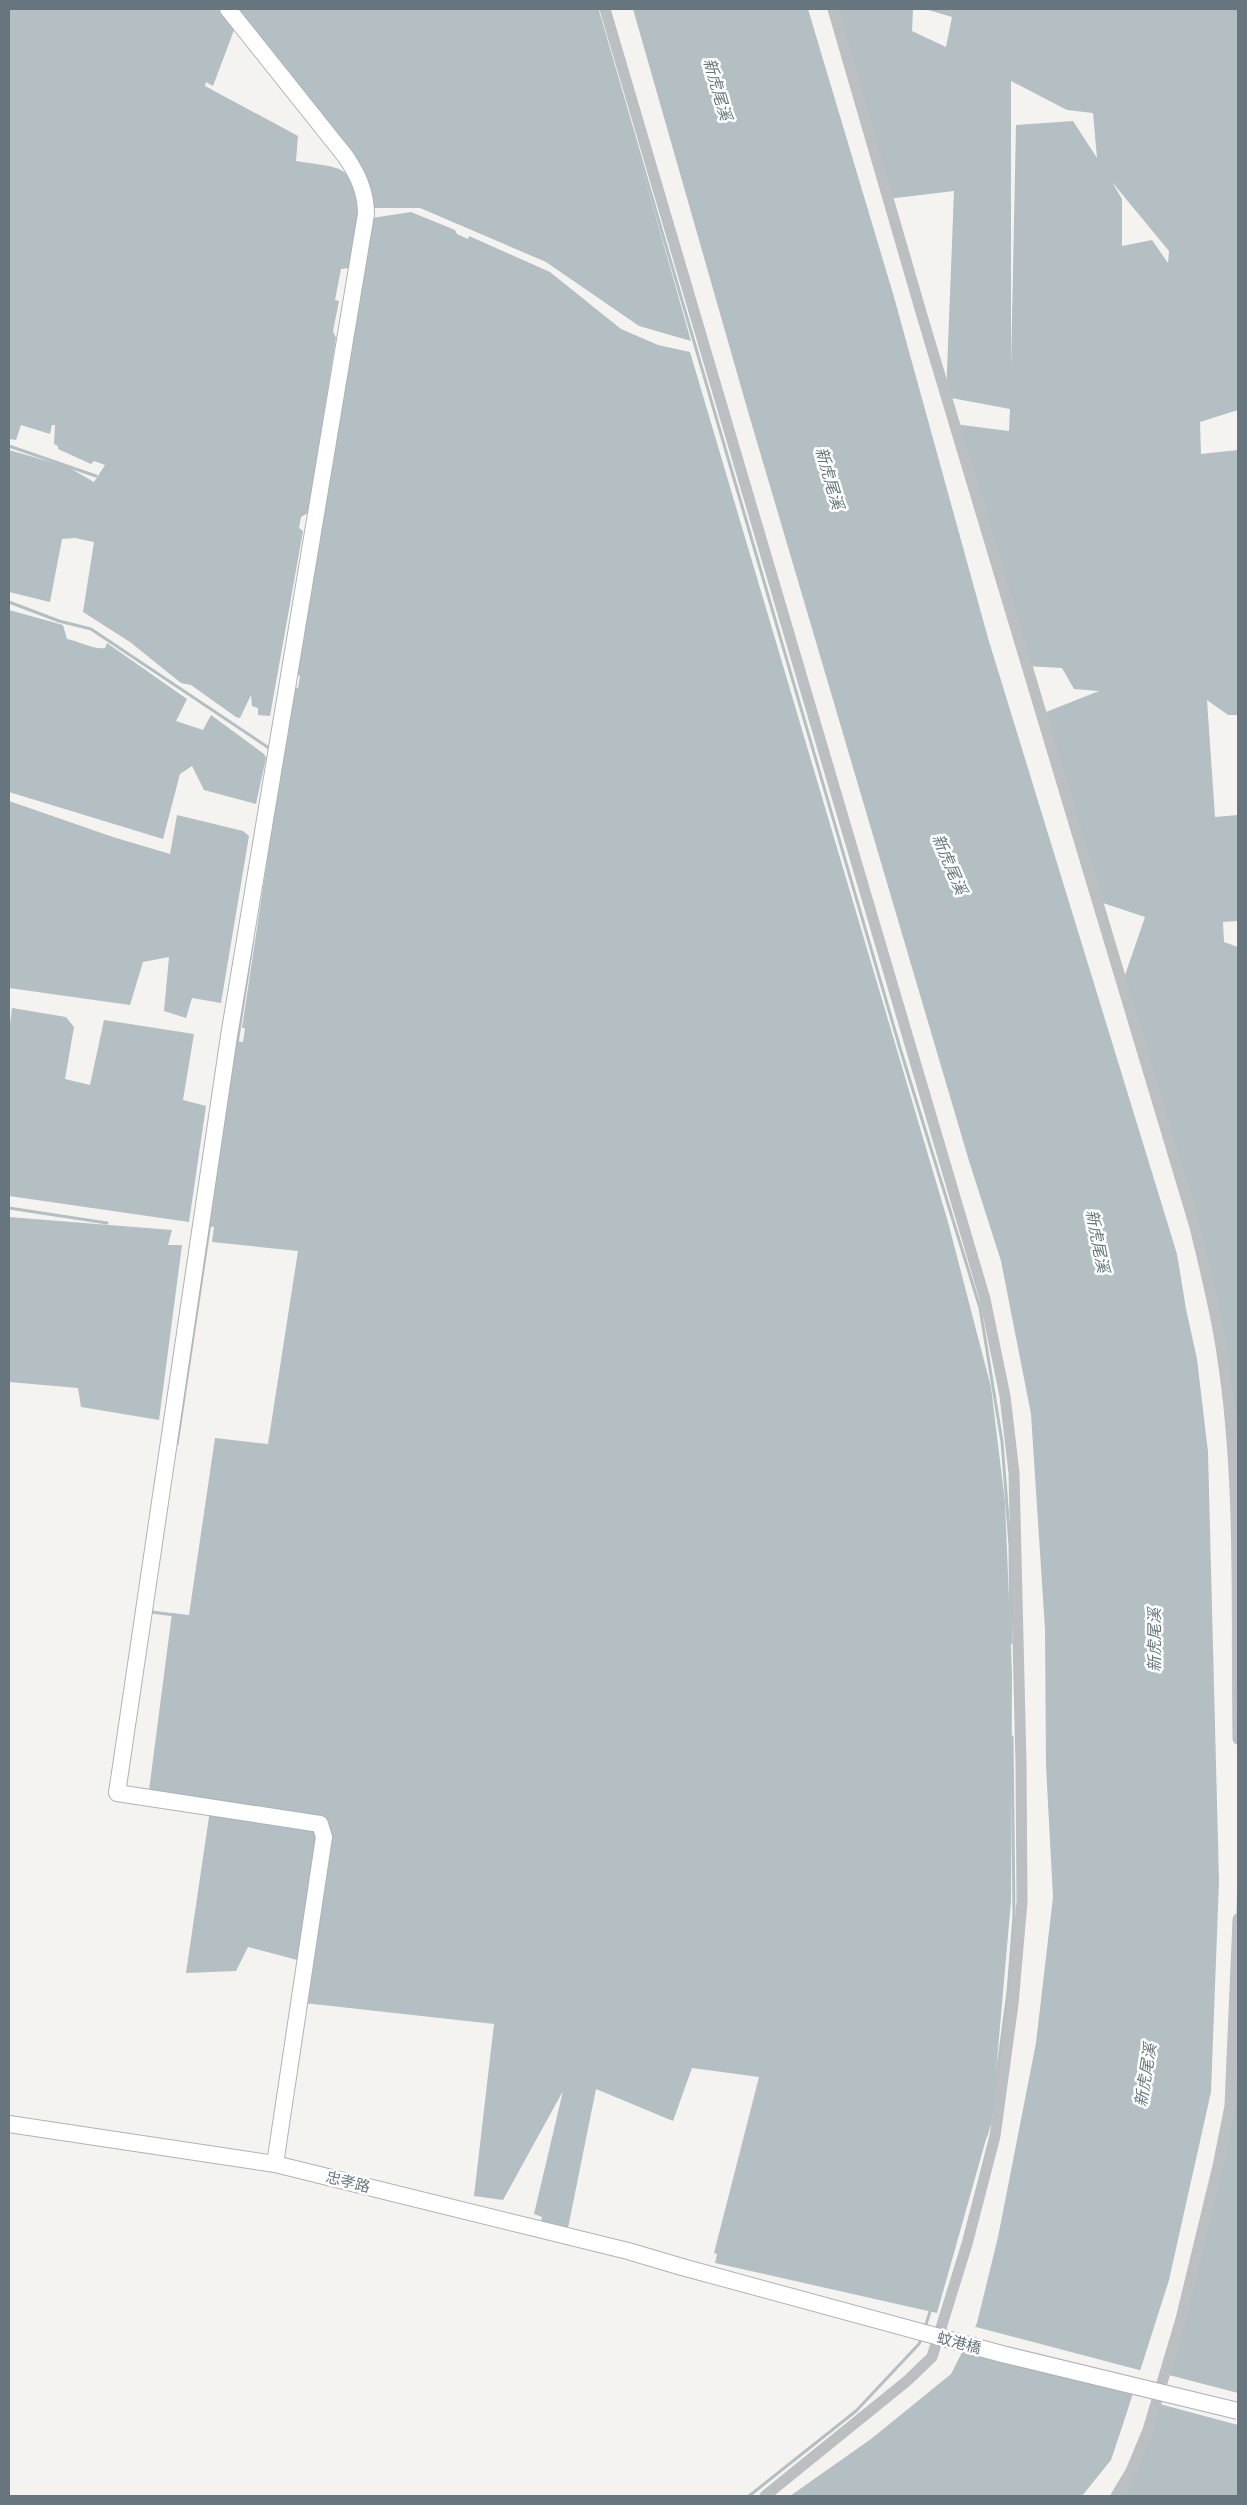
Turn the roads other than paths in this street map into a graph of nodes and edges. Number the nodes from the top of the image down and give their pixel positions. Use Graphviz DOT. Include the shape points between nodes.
graph roads {
  1 [pos="228,9"];
  2 [pos="605,9"];
  3 [pos="833,9"];
  4 [pos="1238,1739"];
  5 [pos="1238,1919"];
  6 [pos="9,2124"];
  7 [pos="275,2164"];
  8 [pos="682,2267"];
  9 [pos="1238,2411"];
  10 [pos="765,2496"];
  11 [pos="1116,2496"];
  1 -- 7 [label="street" via="346,157 366,198 366,214 229,1036 117,1792 320,1824 324,1837"];
  2 -- 10 [label="street" via="985,1298 1005,1396 1014,1473 1022,1902 1013,2004 995,2136 967,2244 932,2357"];
  3 -- 4 [label="street" via="1195,1227 1211,1292 1231,1431"];
  5 -- 11 [label="street" via="1230,2106 1218,2166 1181,2319 1148,2430 1131,2471"];
  6 -- 7 [label="street, 忠孝路"];
  7 -- 8 [label="street, 忠孝路"];
  8 -- 9 [label="street, 蚊港橋, bridge" via="1002,2354"];
}
